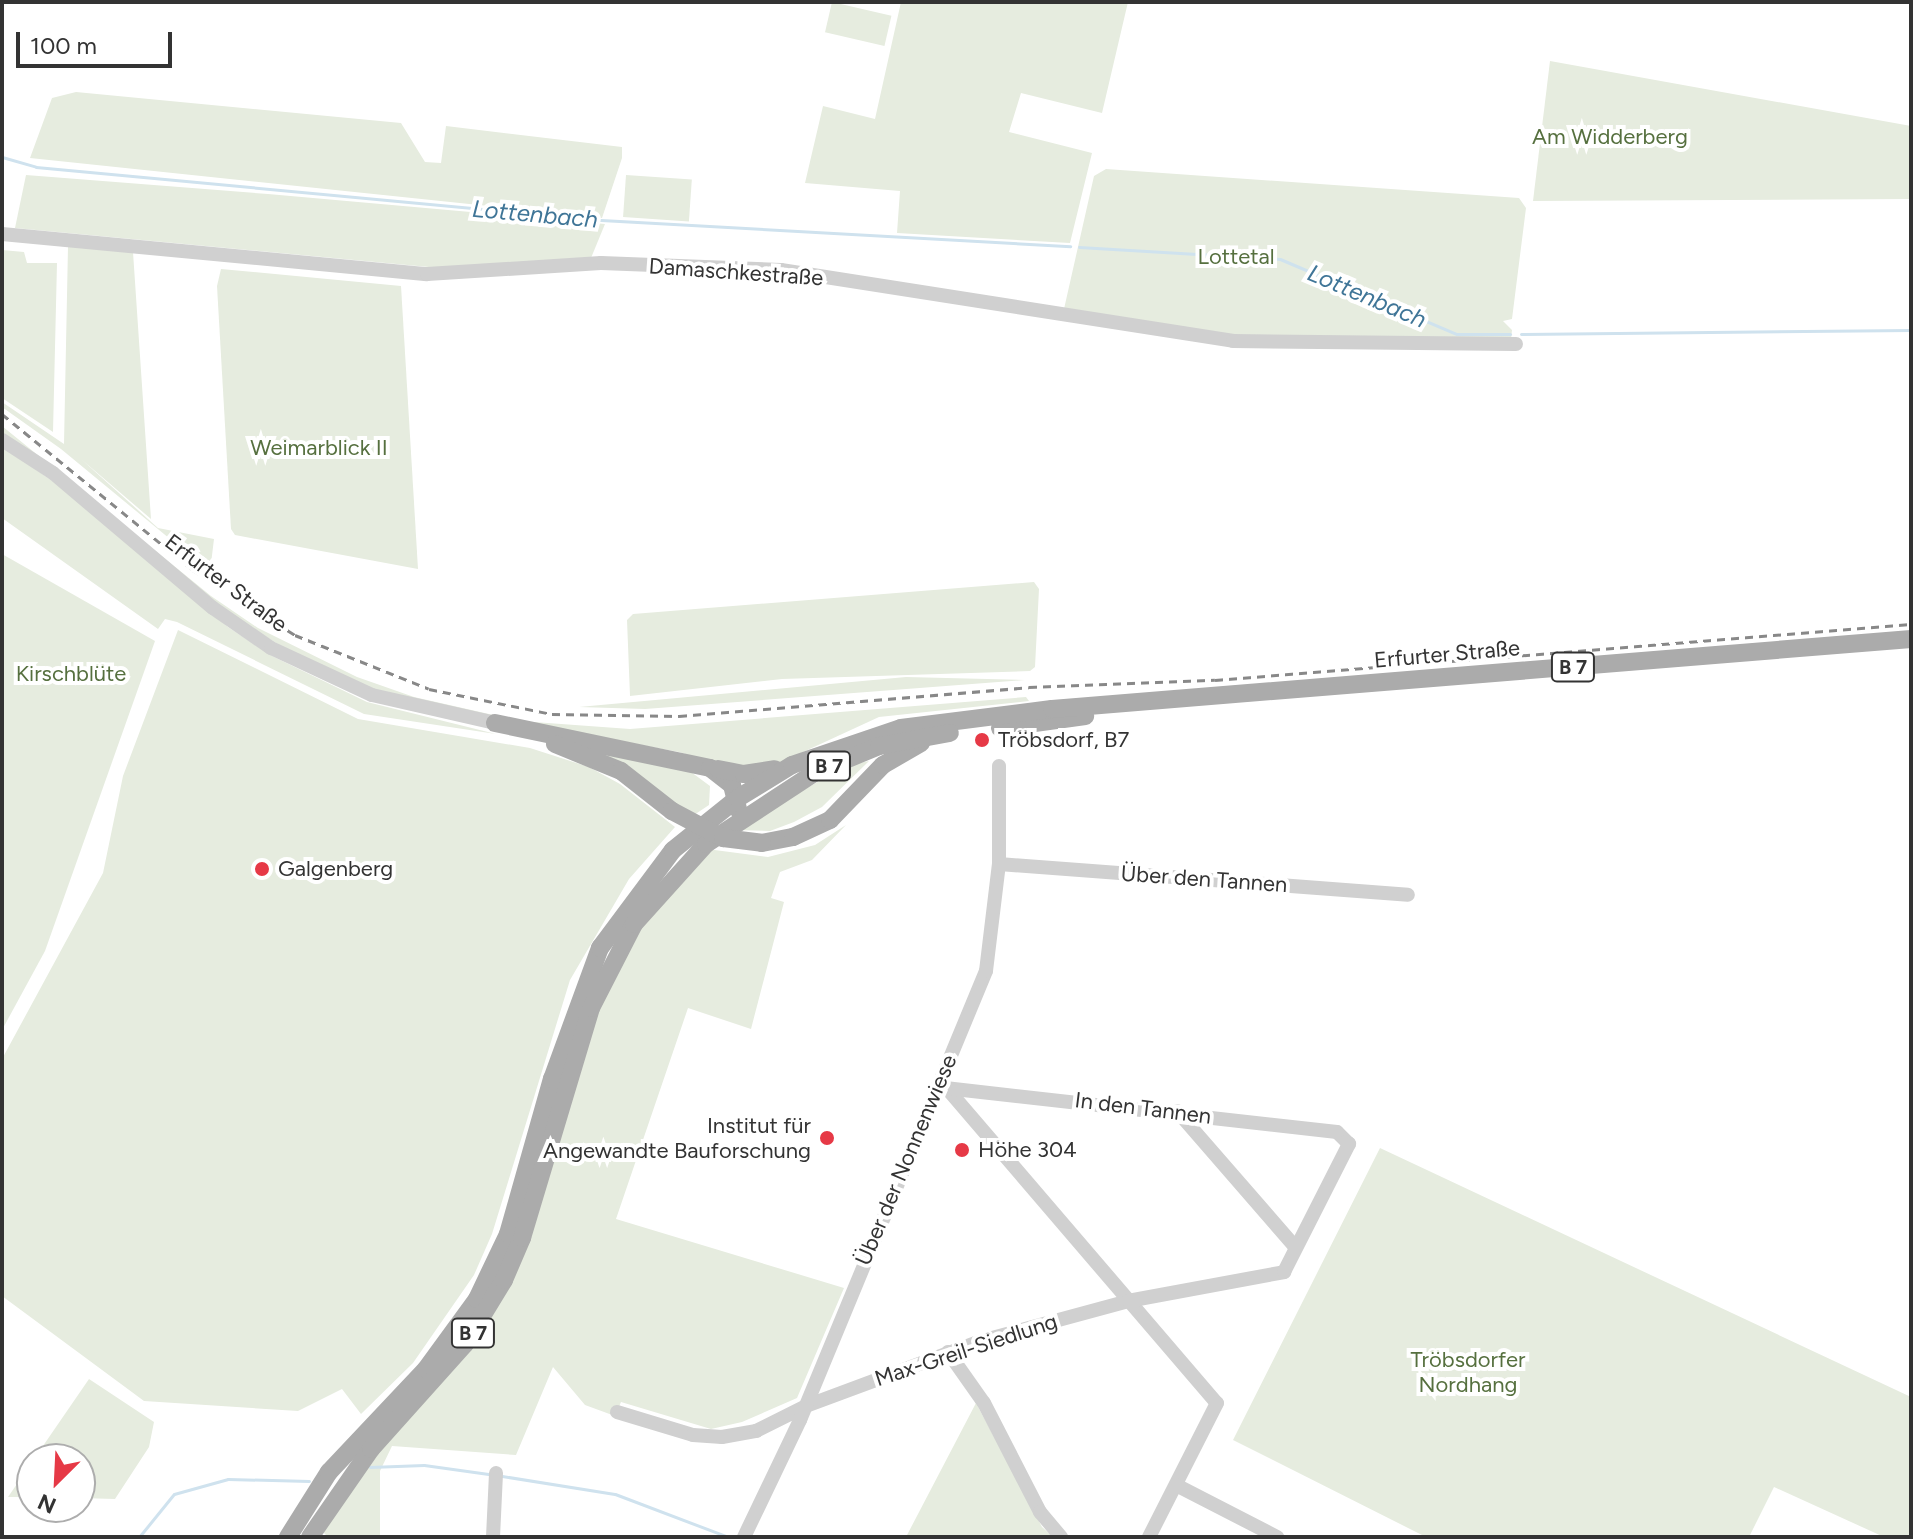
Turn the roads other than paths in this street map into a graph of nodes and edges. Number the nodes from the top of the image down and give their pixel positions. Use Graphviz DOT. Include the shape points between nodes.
graph roads {
  1 [pos="2,234"];
  2 [pos="1516,344"];
  3 [pos="2,440"];
  4 [pos="1911,639"];
  5 [pos="1131,705"];
  6 [pos="495,723"];
  7 [pos="934,735"];
  8 [pos="696,763"];
  9 [pos="792,765"];
  10 [pos="999,766"];
  11 [pos="738,798"];
  12 [pos="709,821"];
  13 [pos="734,823"];
  14 [pos="999,864"];
  15 [pos="1408,895"];
  16 [pos="944,1089"];
  17 [pos="1177,1111"];
  18 [pos="1349,1139"];
  19 [pos="1296,1248"];
  20 [pos="1128,1301"];
  21 [pos="948,1352"];
  22 [pos="806,1406"];
  23 [pos="617,1412"];
  24 [pos="496,1473"];
  25 [pos="1176,1485"];
  26 [pos="288,1537"];
  27 [pos="310,1537"];
  28 [pos="493,1537"];
  29 [pos="744,1537"];
  30 [pos="1061,1537"];
  31 [pos="1149,1537"];
  32 [pos="1277,1537"];
  1 -- 2 [label="street, Damaschkestraße" via="427,274 601,263 781,270 1233,341"];
  3 -- 6 [label="street, Erfurter Straße" via="53,473 192,591 271,648 372,695"];
  4 -- 5 [label="main road, Erfurter Straße / B 7"];
  5 -- 7 [label="main road, Erfurter Straße / B 7" via="1061,721"];
  5 -- 9 [label="main road, Erfurter Straße / B 7" via="922,724 863,738"];
  6 -- 7 [label="main road, B 7, bridge" via="610,765 672,811 723,838 762,843 793,837 830,820 883,765"];
  6 -- 8 [label="main road"];
  7 -- 13 [label="main road, B 7" via="845,758"];
  8 -- 9 [label="main road" via="744,774"];
  8 -- 11 [label="main road" via="723,775"];
  8 -- 12 [label="main road" via="719,792"];
  9 -- 11 [label="main road, B 7"];
  10 -- 14 [label="street, Über der Nonnenwiese"];
  11 -- 12 [label="main road, B 7"];
  11 -- 13 [label="main road"];
  12 -- 26 [label="main road, B 7" via="652,873 600,948 557,1064 508,1234 477,1299 426,1369 329,1472"];
  13 -- 27 [label="main road, B 7" via="661,891 619,950 591,1008 522,1238 486,1313 441,1376 371,1449"];
  14 -- 15 [label="street, Über den Tannen"];
  14 -- 16 [label="street, Über der Nonnenwiese" via="986,971"];
  16 -- 17 [label="street, In den Tannen"];
  16 -- 20 [label="street"];
  16 -- 22 [label="street, Über der Nonnenwiese"];
  17 -- 18 [label="street, In den Tannen" via="1337,1132"];
  17 -- 19 [label="street"];
  18 -- 19 [label="street, Max-Greil-Siedlung"];
  19 -- 20 [label="street, Max-Greil-Siedlung" via="1284,1272"];
  20 -- 21 [label="street, Max-Greil-Siedlung"];
  20 -- 25 [label="street" via="1217,1403"];
  21 -- 22 [label="street, Max-Greil-Siedlung"];
  21 -- 30 [label="street" via="984,1403 1040,1512"];
  22 -- 23 [label="street, Max-Greil-Siedlung" via="756,1431 722,1437 693,1435"];
  22 -- 29 [label="street, Über der Nonnenwiese"];
  24 -- 28 [label="street"];
  25 -- 31 [label="street"];
  25 -- 32 [label="street"];
}
